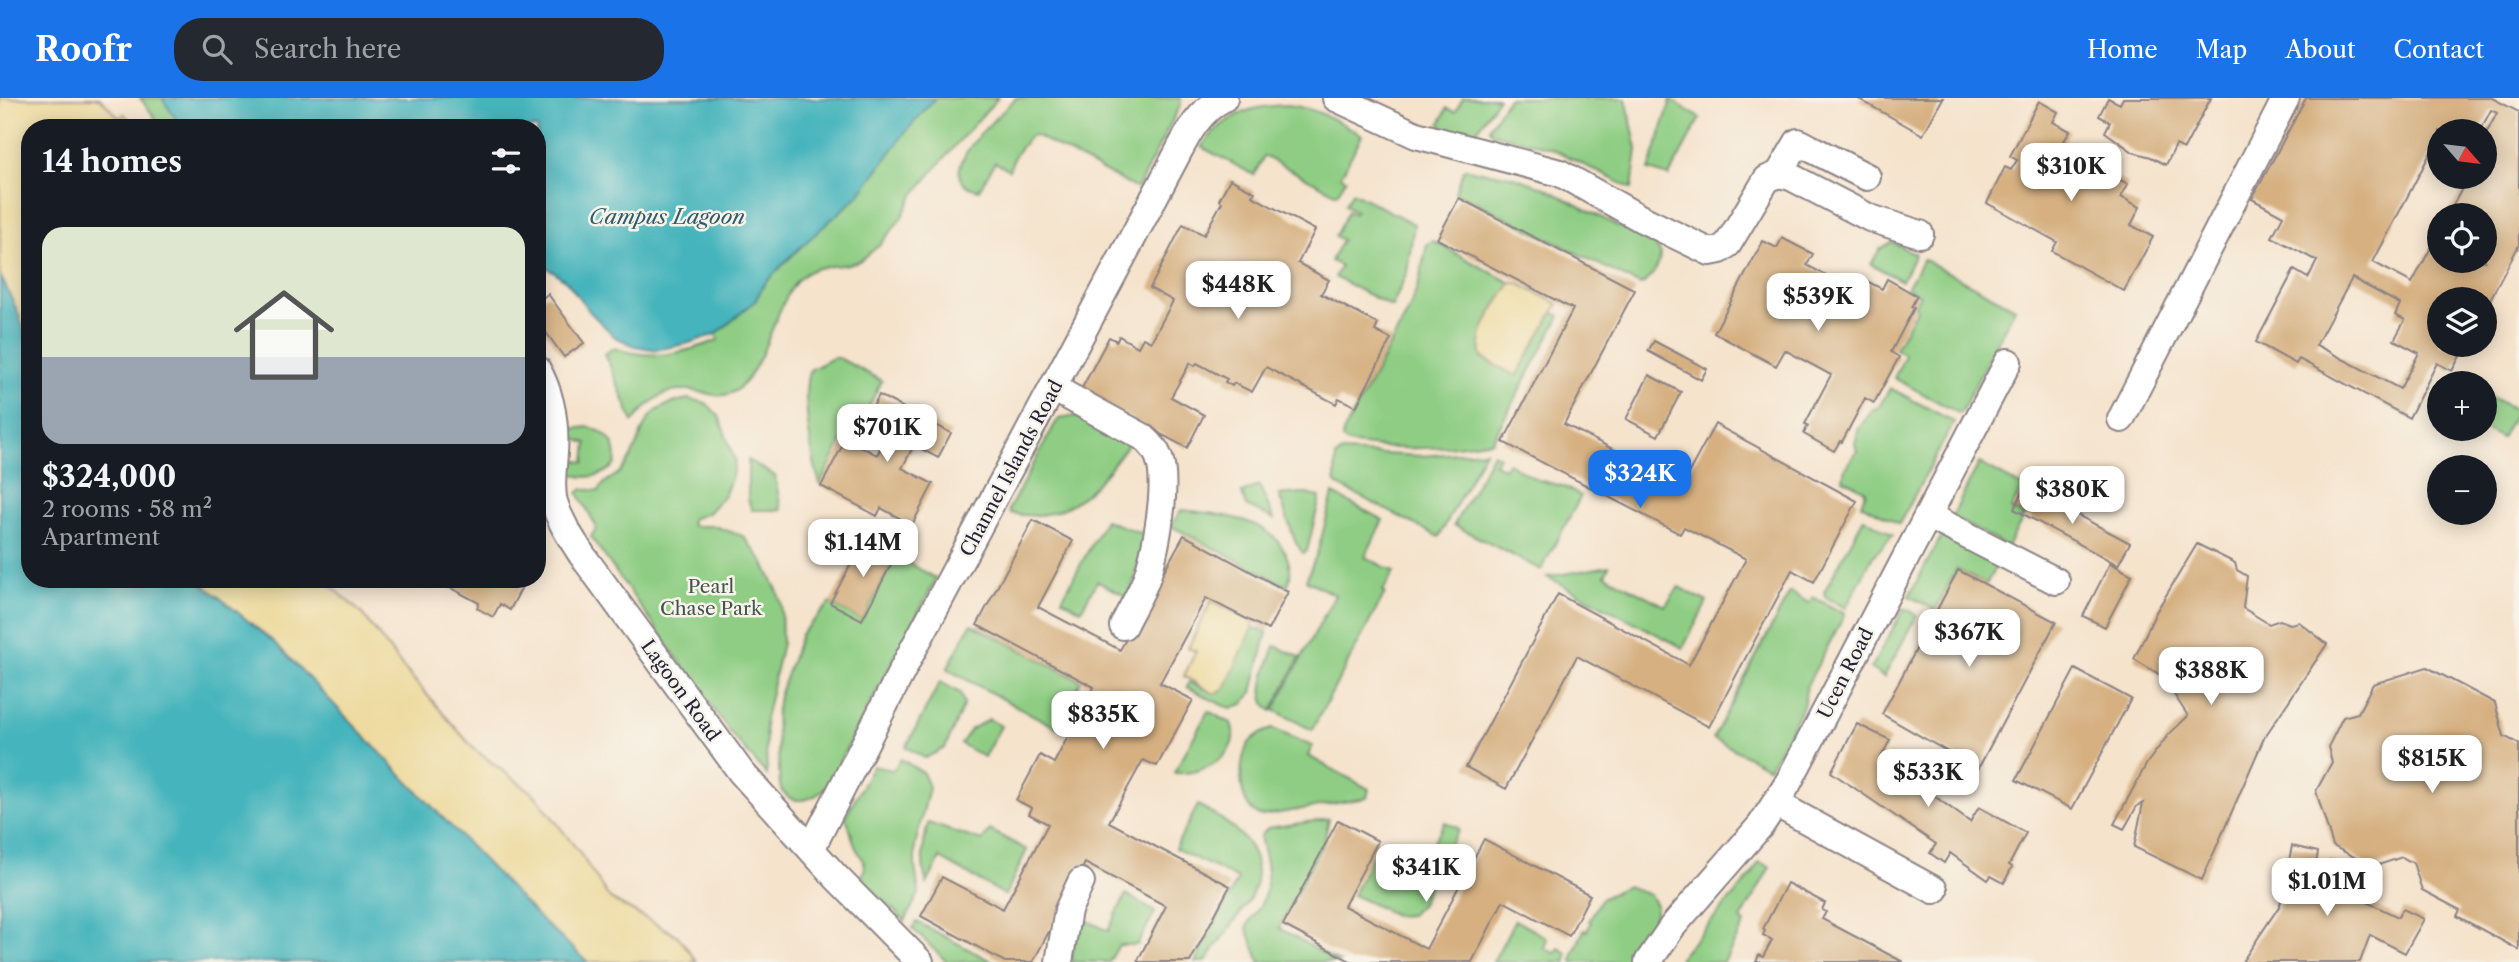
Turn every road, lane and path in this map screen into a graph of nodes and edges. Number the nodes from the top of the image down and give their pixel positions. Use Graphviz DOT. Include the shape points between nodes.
graph roads {
  1 [pos="1224,98"];
  2 [pos="1336,98"];
  3 [pos="2286,98"];
  4 [pos="1779,174"];
  5 [pos="1867,177"];
  6 [pos="1920,234"];
  7 [pos="2008,362"];
  8 [pos="546,384"];
  9 [pos="1054,386"];
  10 [pos="2121,419"];
  11 [pos="1929,516"];
  12 [pos="2056,581"];
  13 [pos="1123,626"];
  14 [pos="1775,803"];
  15 [pos="811,849"];
  16 [pos="1082,882"];
  17 [pos="1934,890"];
  18 [pos="920,962"];
  19 [pos="1059,962"];
  20 [pos="1648,962"];
  1 -- 9 [label="street, Channel Islands Road" via="1198,118"];
  2 -- 4 [label="street" via="1416,135 1560,173 1710,252 1728,244 1767,179"];
  3 -- 10 [label="street"];
  4 -- 5 [label="street" via="1798,142"];
  4 -- 6 [label="street" via="1870,218"];
  7 -- 11 [label="street, Ucen Road"];
  8 -- 15 [label="street, Lagoon Road" via="553,414 554,500 561,522 741,772"];
  9 -- 13 [label="street" via="1143,437 1160,458 1157,539 1145,581"];
  9 -- 15 [label="street, Channel Islands Road"];
  11 -- 12 [label="street"];
  11 -- 14 [label="street, Ucen Road"];
  14 -- 17 [label="street"];
  14 -- 20 [label="street, Ucen Road"];
  15 -- 18 [label="street, Lagoon Road"];
  16 -- 19 [label="street" via="1068,910"];
}
